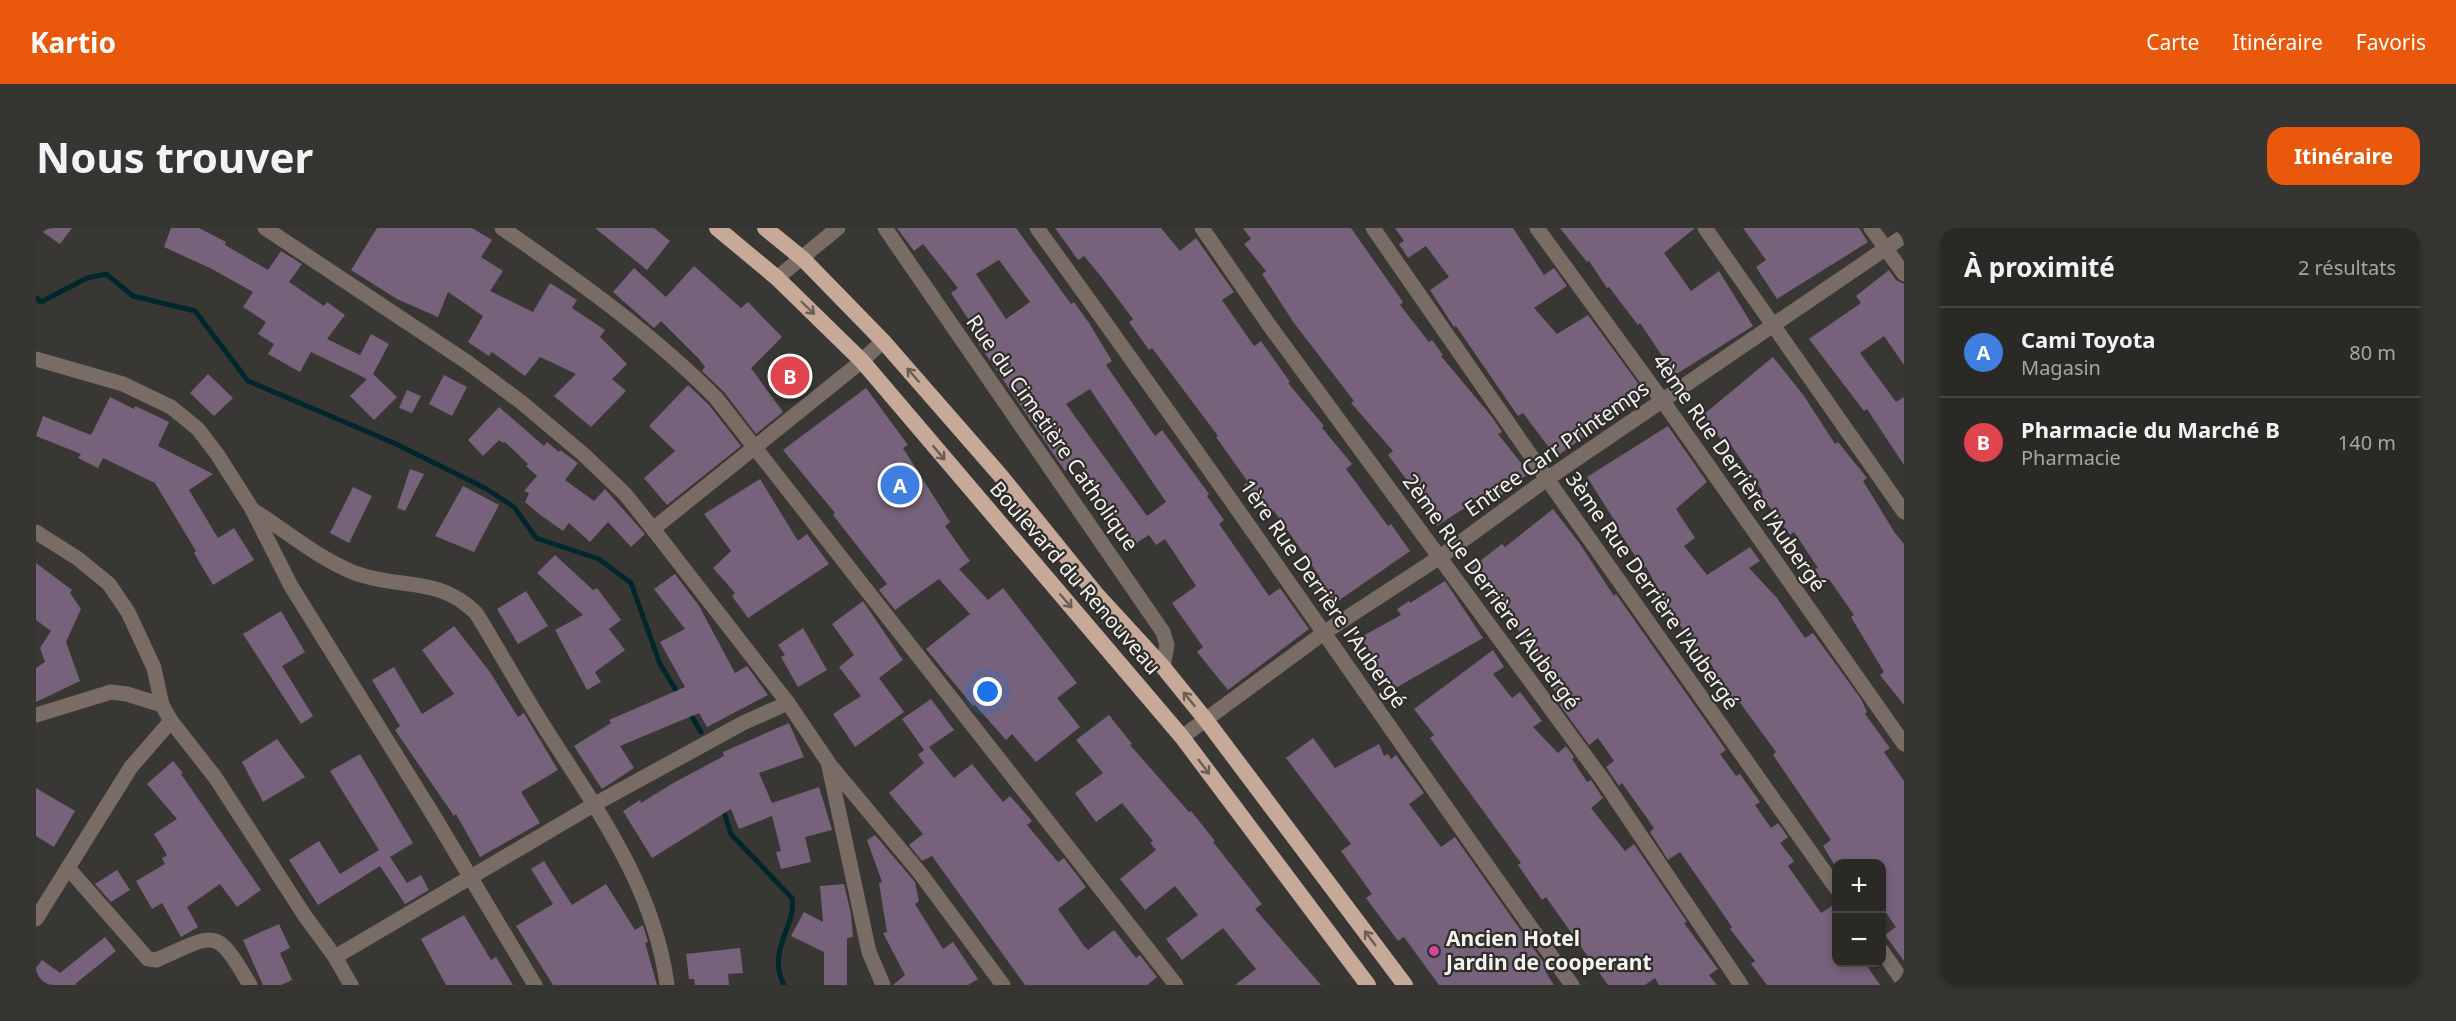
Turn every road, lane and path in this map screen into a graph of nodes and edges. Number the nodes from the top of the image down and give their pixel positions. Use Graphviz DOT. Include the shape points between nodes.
graph roads {
  1 [pos="265,228"];
  2 [pos="502,228"];
  3 [pos="717,228"];
  4 [pos="765,228"];
  5 [pos="838,228"];
  6 [pos="885,228"];
  7 [pos="1037,228"];
  8 [pos="1202,228"];
  9 [pos="1373,228"];
  10 [pos="1537,228"];
  11 [pos="1705,228"];
  12 [pos="1871,228"];
  13 [pos="1904,236"];
  14 [pos="1886,248"];
  15 [pos="803,259"];
  16 [pos="1904,274"];
  17 [pos="777,278"];
  18 [pos="1774,325"];
  19 [pos="883,341"];
  20 [pos="36,359"];
  21 [pos="862,361"];
  22 [pos="1662,400"];
  23 [pos="753,447"];
  24 [pos="1547,479"];
  25 [pos="252,509"];
  26 [pos="1904,512"];
  27 [pos="653,529"];
  28 [pos="36,532"];
  29 [pos="1440,557"];
  30 [pos="1325,632"];
  31 [pos="1163,668"];
  32 [pos="788,703"];
  33 [pos="162,705"];
  34 [pos="36,715"];
  35 [pos="1206,720"];
  36 [pos="171,721"];
  37 [pos="1182,737"];
  38 [pos="1904,744"];
  39 [pos="828,762"];
  40 [pos="595,804"];
  41 [pos="68,868"];
  42 [pos="471,878"];
  43 [pos="1832,882"];
  44 [pos="36,919"];
  45 [pos="335,957"];
  46 [pos="1886,958"];
  47 [pos="1904,983"];
  48 [pos="250,985"];
  49 [pos="351,985"];
  50 [pos="535,985"];
  51 [pos="667,985"];
  52 [pos="884,985"];
  53 [pos="1003,985"];
  54 [pos="1176,985"];
  55 [pos="1368,985"];
  56 [pos="1405,985"];
  57 [pos="1572,985"];
  58 [pos="1741,985"];
  1 -- 27 [label="street" via="521,402 625,494"];
  2 -- 23 [label="street" via="587,288 692,374 716,398"];
  3 -- 17 [label="highway, Boulevard du Renouveau"];
  4 -- 15 [label="highway, Boulevard du Renouveau"];
  5 -- 15 [label="street"];
  6 -- 31 [label="street, Rue du Cimetière Catholique" via="1163,632 1167,645"];
  7 -- 30 [label="street, 1ère Rue Derrière l'Aubergé"];
  8 -- 29 [label="street, 2ème Rue Derrière l'Aubergé"];
  9 -- 24 [label="street, 3ème Rue Derrière l'Aubergé"];
  10 -- 22 [label="street, 4ème Rue Derrière l'Aubergé"];
  11 -- 18 [label="street"];
  12 -- 14 [label="street"];
  13 -- 14 [label="street, Entree Carr Printemps"];
  14 -- 16 [label="street"];
  14 -- 18 [label="street, Entree Carr Printemps"];
  15 -- 17 [label="street"];
  15 -- 19 [label="highway, Boulevard du Renouveau"];
  17 -- 21 [label="highway, Boulevard du Renouveau, one-way"];
  18 -- 22 [label="street, Entree Carr Printemps"];
  18 -- 26 [label="street"];
  19 -- 21 [label="street"];
  31 -- 19 [label="highway, Boulevard du Renouveau, one-way"];
  20 -- 25 [label="street" via="123,384 171,406 198,429"];
  21 -- 23 [label="street"];
  21 -- 37 [label="highway, Boulevard du Renouveau, one-way"];
  22 -- 24 [label="street, Entree Carr Printemps"];
  22 -- 38 [label="street, 4ème Rue Derrière l'Aubergé"];
  23 -- 27 [label="street"];
  23 -- 54 [label="street"];
  24 -- 29 [label="street, Entree Carr Printemps"];
  24 -- 43 [label="street, 3ème Rue Derrière l'Aubergé"];
  25 -- 40 [label="street" via="352,572 445,591 463,600 476,613"];
  25 -- 42 [label="street" via="291,586"];
  27 -- 32 [label="street"];
  28 -- 33 [label="street" via="109,584 128,612 154,668"];
  29 -- 30 [label="street, Entree Carr Printemps"];
  29 -- 58 [label="street, 2ème Rue Derrière l'Aubergé" via="1602,780"];
  30 -- 35 [label="street, Entree Carr Printemps"];
  30 -- 57 [label="street, 1ère Rue Derrière l'Aubergé"];
  35 -- 31 [label="highway, Boulevard du Renouveau, one-way"];
  32 -- 39 [label="street"];
  32 -- 40 [label="street" via="743,723"];
  33 -- 34 [label="street" via="111,692"];
  33 -- 36 [label="street"];
  35 -- 37 [label="street, Entree Carr Printemps"];
  56 -- 35 [label="highway, Boulevard du Renouveau, one-way"];
  36 -- 41 [label="street" via="131,767"];
  36 -- 45 [label="street" via="215,777"];
  37 -- 55 [label="highway, Boulevard du Renouveau, one-way"];
  39 -- 52 [label="street" via="869,952"];
  39 -- 53 [label="street" via="920,873"];
  40 -- 42 [label="street"];
  40 -- 51 [label="street" via="649,909 659,938"];
  41 -- 44 [label="street"];
  41 -- 48 [label="street" via="148,959 156,960 206,938 216,940 232,955"];
  42 -- 45 [label="street"];
  42 -- 50 [label="street"];
  45 -- 49 [label="street"];
  46 -- 47 [label="street"];
}
